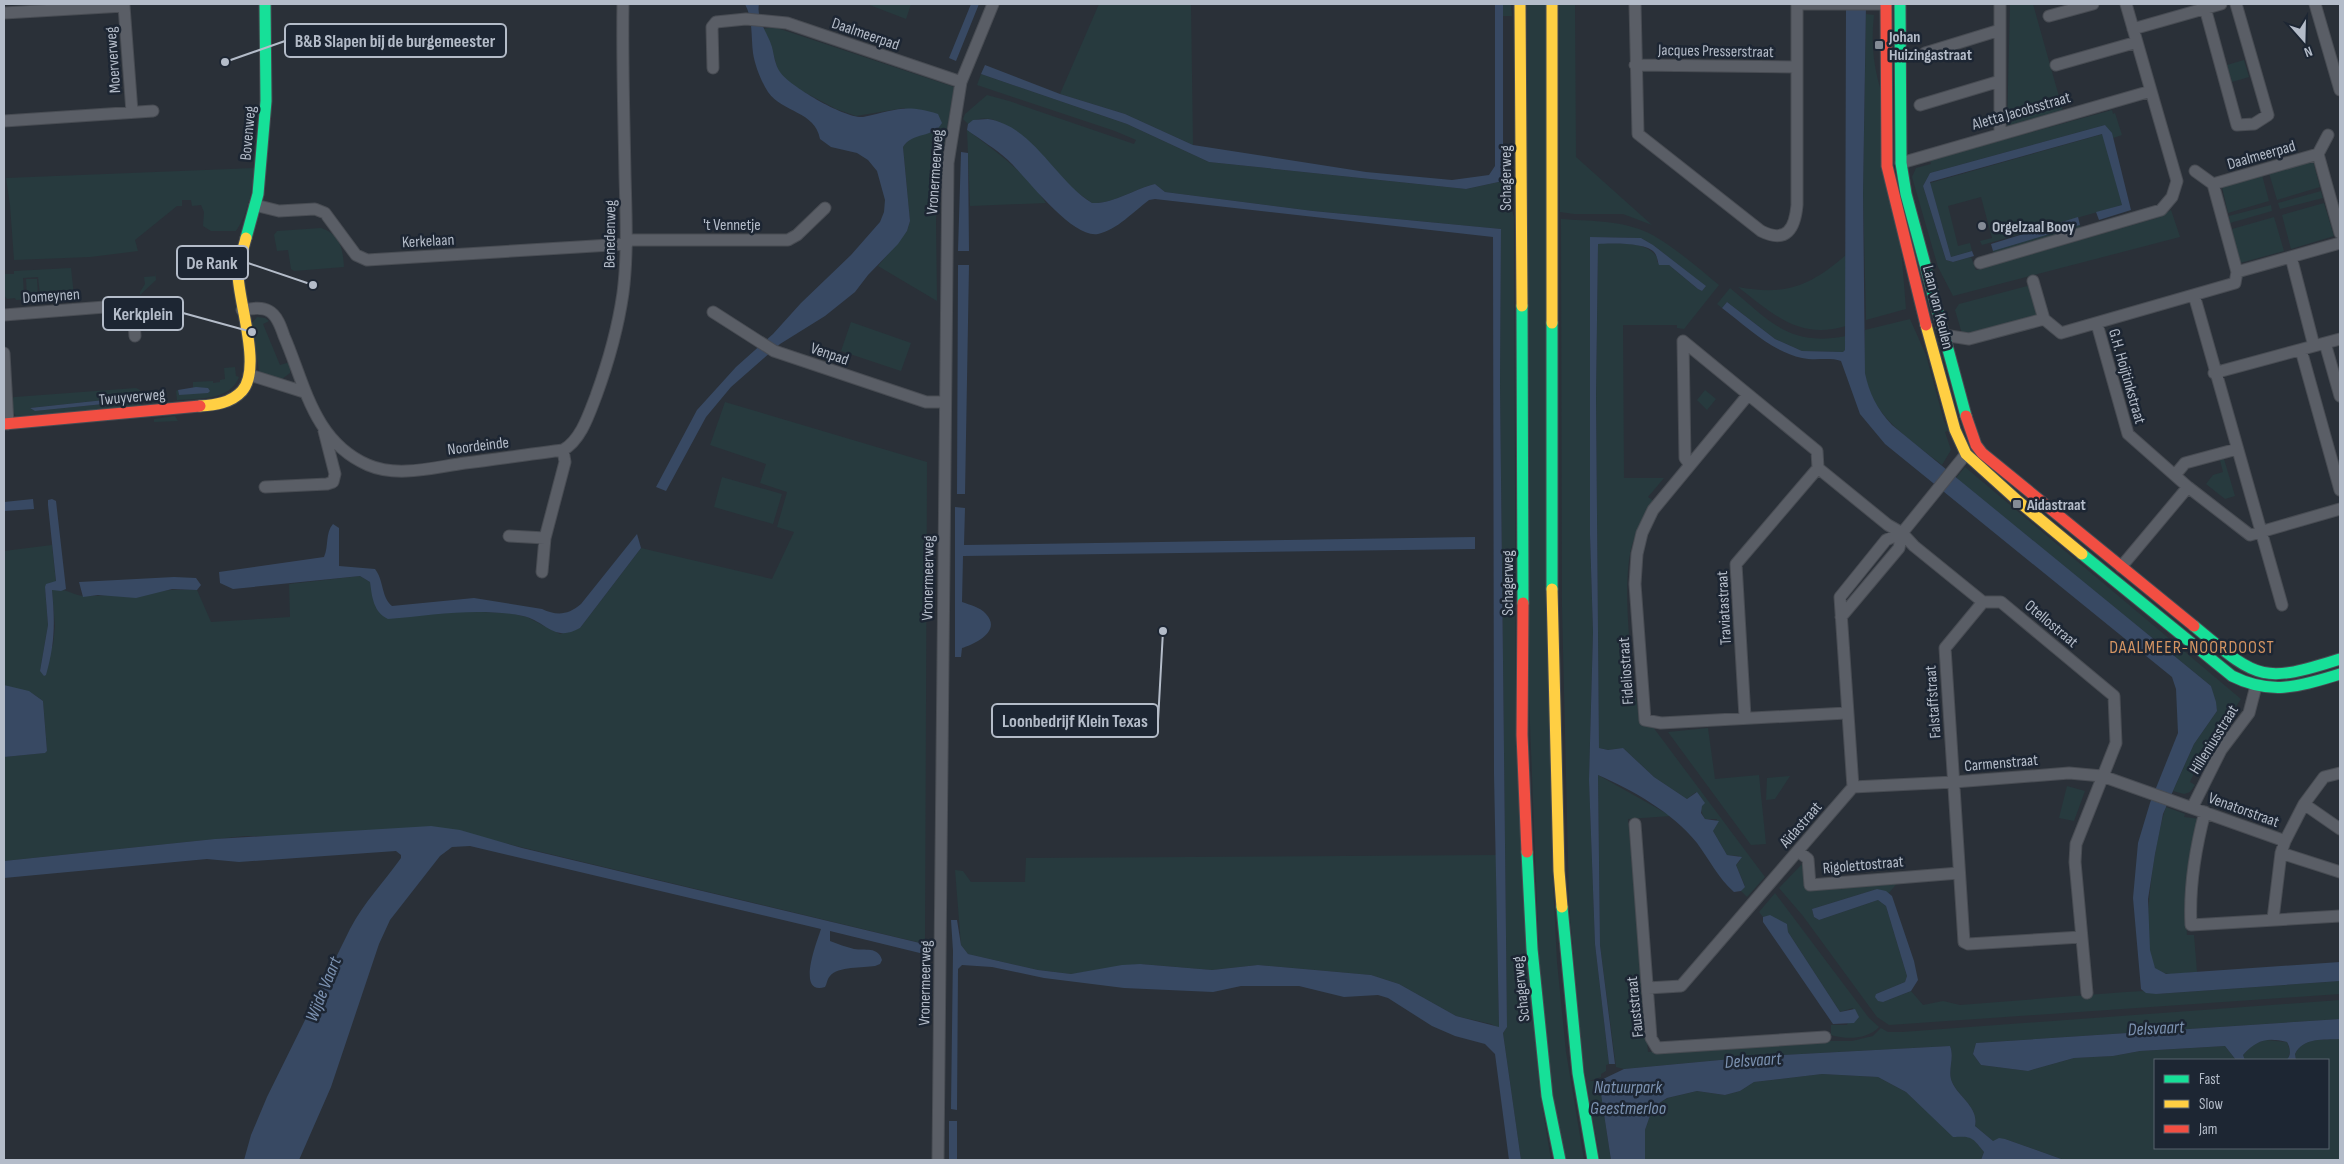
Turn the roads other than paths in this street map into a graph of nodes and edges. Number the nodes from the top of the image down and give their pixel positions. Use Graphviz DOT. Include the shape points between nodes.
graph roads {
  1 [pos="265,4"];
  2 [pos="623,4"];
  3 [pos="993,4"];
  4 [pos="1520,4"];
  5 [pos="1552,4"];
  6 [pos="1635,4"];
  7 [pos="1797,4"];
  8 [pos="1843,4"];
  9 [pos="1868,4"];
  10 [pos="1886,4"];
  11 [pos="1900,4"];
  12 [pos="2000,4"];
  13 [pos="2092,4"];
  14 [pos="2126,4"];
  15 [pos="2221,4"];
  16 [pos="2236,4"];
  17 [pos="2314,4"];
  18 [pos="4,8"];
  19 [pos="2206,8"];
  20 [pos="4,13"];
  21 [pos="2049,16"];
  22 [pos="2133,29"];
  23 [pos="2000,30"];
  24 [pos="2137,42"];
  25 [pos="2334,50"];
  26 [pos="1925,53"];
  27 [pos="2056,64"];
  28 [pos="1635,65"];
  29 [pos="1796,66"];
  30 [pos="713,68"];
  31 [pos="2000,81"];
  32 [pos="961,82"];
  33 [pos="2340,90"];
  34 [pos="2151,91"];
  35 [pos="1920,105"];
  36 [pos="153,111"];
  37 [pos="132,112"];
  38 [pos="4,121"];
  39 [pos="2000,132"];
  40 [pos="2328,135"];
  41 [pos="2318,154"];
  42 [pos="1901,162"];
  43 [pos="1888,166"];
  44 [pos="2195,171"];
  45 [pos="2213,184"];
  46 [pos="255,206"];
  47 [pos="825,208"];
  48 [pos="2340,233"];
  49 [pos="627,242"];
  50 [pos="2340,243"];
  51 [pos="2291,257"];
  52 [pos="1980,263"];
  53 [pos="2236,278"];
  54 [pos="2033,282"];
  55 [pos="2194,295"];
  56 [pos="242,310"];
  57 [pos="713,312"];
  58 [pos="4,315"];
  59 [pos="2044,319"];
  60 [pos="2097,324"];
  61 [pos="135,336"];
  62 [pos="1950,336"];
  63 [pos="2340,339"];
  64 [pos="2320,345"];
  65 [pos="2301,350"];
  66 [pos="4,353"];
  67 [pos="2214,373"];
  68 [pos="250,375"];
  69 [pos="304,392"];
  70 [pos="1748,395"];
  71 [pos="2340,396"];
  72 [pos="944,402"];
  73 [pos="6,424"];
  74 [pos="323,426"];
  75 [pos="1976,445"];
  76 [pos="2237,449"];
  77 [pos="563,450"];
  78 [pos="1966,454"];
  79 [pos="1690,465"];
  80 [pos="1818,468"];
  81 [pos="2175,475"];
  82 [pos="2188,486"];
  83 [pos="265,487"];
  84 [pos="2340,490"];
  85 [pos="2340,509"];
  86 [pos="2261,532"];
  87 [pos="1902,533"];
  88 [pos="509,536"];
  89 [pos="545,538"];
  90 [pos="2121,567"];
  91 [pos="542,572"];
  92 [pos="2112,577"];
  93 [pos="1982,602"];
  94 [pos="2282,605"];
  95 [pos="2340,659"];
  96 [pos="2258,673"];
  97 [pos="2340,674"];
  98 [pos="2256,686"];
  99 [pos="1846,712"];
  100 [pos="1745,717"];
  101 [pos="2340,773"];
  102 [pos="2102,776"];
  103 [pos="1954,782"];
  104 [pos="1853,787"];
  105 [pos="2304,804"];
  106 [pos="2192,808"];
  107 [pos="2205,812"];
  108 [pos="1635,824"];
  109 [pos="2340,829"];
  110 [pos="2283,847"];
  111 [pos="1798,851"];
  112 [pos="2340,872"];
  113 [pos="1959,873"];
  114 [pos="2340,916"];
  115 [pos="2274,919"];
  116 [pos="2081,937"];
  117 [pos="1648,988"];
  118 [pos="2087,993"];
  119 [pos="1825,1037"];
  120 [pos="938,1160"];
  121 [pos="1560,1160"];
  122 [pos="1593,1160"];
  1 -- 46 [label="street, Bovenweg" via="266,101"];
  2 -- 49 [label="street, Benedenweg"];
  3 -- 32 [label="street, Vronermeerweg"];
  4 -- 121 [label="street, Schagerweg" via="1524,548 1522,735 1532,949 1547,1096"];
  5 -- 122 [label="street" via="1552,614 1559,870 1578,1073"];
  6 -- 28 [label="street"];
  7 -- 8 [label="street"];
  7 -- 29 [label="street"];
  8 -- 9 [label="street"];
  9 -- 10 [label="street"];
  10 -- 11 [label="street, Laan van Keulen"];
  10 -- 43 [label="street, Laan van Keulen"];
  11 -- 42 [label="street, Laan van Keulen"];
  12 -- 23 [label="street"];
  13 -- 21 [label="street"];
  14 -- 22 [label="street"];
  15 -- 19 [label="street"];
  16 -- 19 [label="street" via="2268,115 2254,124 2237,125"];
  17 -- 25 [label="street"];
  18 -- 20 [label="street"];
  19 -- 22 [label="street"];
  20 -- 37 [label="street, Moerverweg" via="124,6"];
  22 -- 24 [label="street"];
  23 -- 26 [label="street"];
  23 -- 31 [label="street"];
  24 -- 27 [label="street, Aletta Jacobsstraat"];
  24 -- 34 [label="street"];
  25 -- 33 [label="street"];
  28 -- 29 [label="street, Jacques Presserstraat"];
  28 -- 29 [label="street" via="1638,134 1761,231 1776,236 1789,231 1796,213"];
  30 -- 32 [label="street, Daalmeerpad" via="712,27 716,22 746,18 787,23"];
  31 -- 35 [label="street"];
  31 -- 39 [label="street"];
  32 -- 72 [label="street, Vronermeerweg" via="948,170"];
  34 -- 39 [label="street, Aletta Jacobsstraat"];
  34 -- 52 [label="street" via="2177,181 2172,196 2161,210"];
  36 -- 37 [label="street, Moerverweg"];
  37 -- 38 [label="street, Moerverweg"];
  39 -- 42 [label="street, Aletta Jacobsstraat"];
  40 -- 41 [label="street, Daalmeerpad"];
  41 -- 45 [label="street, Daalmeerpad"];
  41 -- 48 [label="street, Daalmeerpad"];
  42 -- 43 [label="street"];
  42 -- 75 [label="street, Laan van Keulen" via="1906,194"];
  43 -- 78 [label="street, Laan van Keulen" via="1922,311"];
  44 -- 45 [label="street, Daalmeerpad"];
  45 -- 53 [label="street, Daalmeerpad"];
  46 -- 49 [label="street, Kerkelaan" via="279,211 315,209 325,213 356,255 366,260"];
  46 -- 56 [label="street, Bovenweg" via="239,263"];
  47 -- 49 [label="street, 't Vennetje" via="788,240"];
  49 -- 77 [label="street, Benedenweg" via="619,314 605,368 590,412 575,440"];
  50 -- 51 [label="street"];
  51 -- 53 [label="street"];
  51 -- 64 [label="street"];
  53 -- 55 [label="street, G.H. Hoijtinkstraat"];
  54 -- 59 [label="street"];
  55 -- 60 [label="street, G.H. Hoijtinkstraat"];
  55 -- 67 [label="street"];
  56 -- 68 [label="street, Bovenweg"];
  56 -- 69 [label="street, Noordeinde" via="262,308 275,317 294,358"];
  57 -- 72 [label="street, Venpad" via="774,351 926,402"];
  58 -- 61 [label="street, Domeynen" via="130,305"];
  59 -- 60 [label="street, G.H. Hoijtinkstraat" via="2061,333"];
  59 -- 62 [label="street" via="1969,339"];
  60 -- 81 [label="street, G.H. Hoijtinkstraat" via="2128,434"];
  63 -- 64 [label="street"];
  64 -- 65 [label="street"];
  64 -- 71 [label="street"];
  65 -- 67 [label="street"];
  65 -- 84 [label="street"];
  66 -- 73 [label="street"];
  67 -- 76 [label="street"];
  68 -- 69 [label="street"];
  68 -- 73 [label="street, Twuyverweg" via="243,390 222,403"];
  69 -- 74 [label="street, Noordeinde"];
  70 -- 79 [label="street, Fideliostraat"];
  70 -- 79 [label="street" via="1683,341 1684,458"];
  70 -- 80 [label="street" via="1817,451"];
  72 -- 120 [label="street, Vronermeerweg"];
  74 -- 77 [label="street, Noordeinde" via="339,445 358,459 388,470"];
  74 -- 83 [label="street, Noordeinde" via="335,474 333,482"];
  75 -- 78 [label="street"];
  75 -- 90 [label="street, Laan van Keulen"];
  76 -- 81 [label="street" via="2184,463"];
  76 -- 86 [label="street"];
  77 -- 89 [label="street" via="565,462"];
  78 -- 87 [label="street"];
  78 -- 92 [label="street, Laan van Keulen"];
  79 -- 100 [label="street, Fideliostraat" via="1649,517 1637,554 1635,584 1646,720 1661,723"];
  80 -- 87 [label="street"];
  80 -- 100 [label="street, Traviatastraat" via="1736,564"];
  81 -- 82 [label="street, G.H. Hoijtinkstraat"];
  82 -- 86 [label="street, G.H. Hoijtinkstraat" via="2250,535"];
  82 -- 90 [label="street"];
  85 -- 86 [label="street"];
  86 -- 94 [label="street"];
  87 -- 93 [label="street"];
  87 -- 99 [label="street" via="1886,540 1840,598"];
  88 -- 89 [label="street"];
  89 -- 91 [label="street"];
  90 -- 92 [label="street"];
  90 -- 96 [label="street, Laan van Keulen" via="2241,665"];
  92 -- 98 [label="street, Laan van Keulen" via="2232,676"];
  93 -- 102 [label="street, Otellostraat" via="2001,602 2114,696 2116,743"];
  93 -- 103 [label="street, Falstaffstraat" via="1945,648"];
  95 -- 96 [label="street, Laan van Keulen" via="2284,676"];
  96 -- 98 [label="street"];
  97 -- 98 [label="street, Laan van Keulen" via="2287,689"];
  98 -- 106 [label="street, Hilleniusstraat" via="2249,713 2221,750"];
  99 -- 100 [label="street, Fideliostraat"];
  99 -- 104 [label="street"];
  101 -- 105 [label="street, Venatorstraat" via="2324,778"];
  102 -- 103 [label="street, Carmenstraat" via="2069,773"];
  102 -- 106 [label="street, Carmenstraat"];
  102 -- 116 [label="street" via="2076,844"];
  103 -- 104 [label="street, Carmenstraat"];
  103 -- 113 [label="street"];
  104 -- 111 [label="street, Aïdastraat"];
  105 -- 109 [label="street, Venatorstraat"];
  105 -- 110 [label="street, Venatorstraat"];
  106 -- 107 [label="street, Venatorstraat"];
  107 -- 110 [label="street, Venatorstraat"];
  107 -- 115 [label="street" via="2192,873 2191,925"];
  108 -- 117 [label="street, Fauststraat"];
  110 -- 112 [label="street, Venatorstraat"];
  110 -- 115 [label="street, Venatorstraat"];
  111 -- 113 [label="street, Rigolettostraat" via="1808,859 1810,885"];
  111 -- 117 [label="street, Aïdastraat" via="1682,986"];
  113 -- 116 [label="street" via="1964,942"];
  114 -- 115 [label="street"];
  116 -- 118 [label="street"];
  117 -- 119 [label="street, Fauststraat" via="1651,1038 1657,1048"];
}
